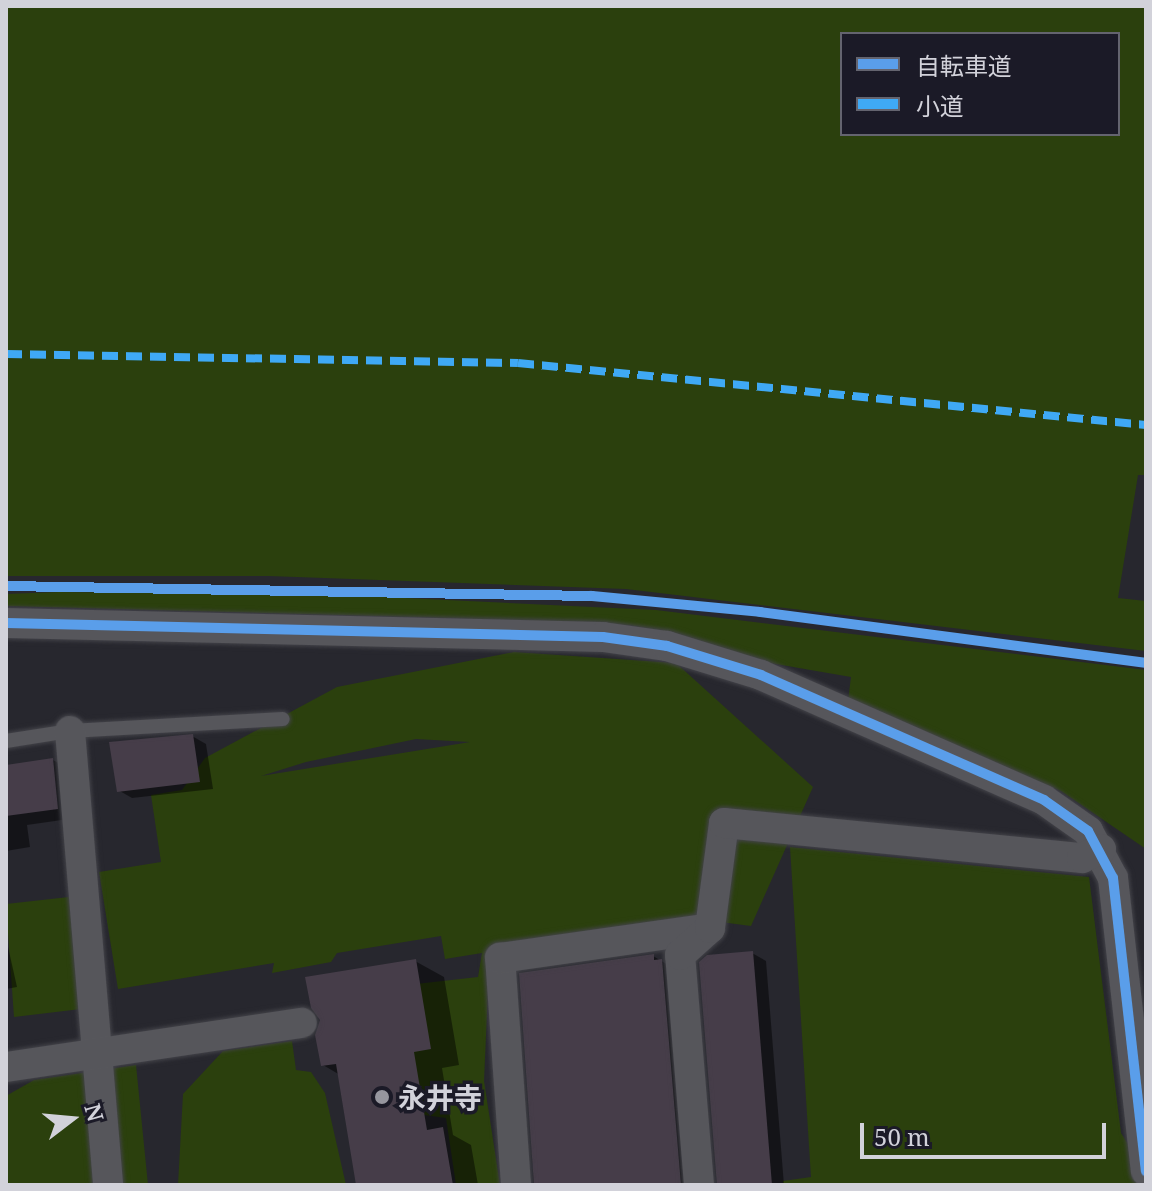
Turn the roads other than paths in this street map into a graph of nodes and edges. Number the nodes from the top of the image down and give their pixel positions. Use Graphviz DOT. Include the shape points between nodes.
graph roads {
  1 [pos="6,623"];
  2 [pos="283,719"];
  3 [pos="70,731"];
  4 [pos="6,741"];
  5 [pos="1101,849"];
  6 [pos="710,928"];
  7 [pos="302,1023"];
  8 [pos="100,1050"];
  9 [pos="6,1067"];
  10 [pos="1146,1171"];
  11 [pos="108,1185"];
  12 [pos="516,1185"];
  13 [pos="699,1185"];
  1 -- 5 [label="street" via="603,637 667,646 761,675 1044,800 1071,816"];
  2 -- 3 [label="lane"];
  3 -- 4 [label="lane"];
  3 -- 8 [label="street"];
  5 -- 6 [label="street" via="1082,858 724,823"];
  5 -- 10 [label="street" via="1113,878"];
  6 -- 12 [label="street" via="500,958"];
  6 -- 13 [label="street" via="680,955"];
  7 -- 8 [label="street"];
  8 -- 9 [label="street"];
  8 -- 11 [label="street" via="96,1070"];
}
